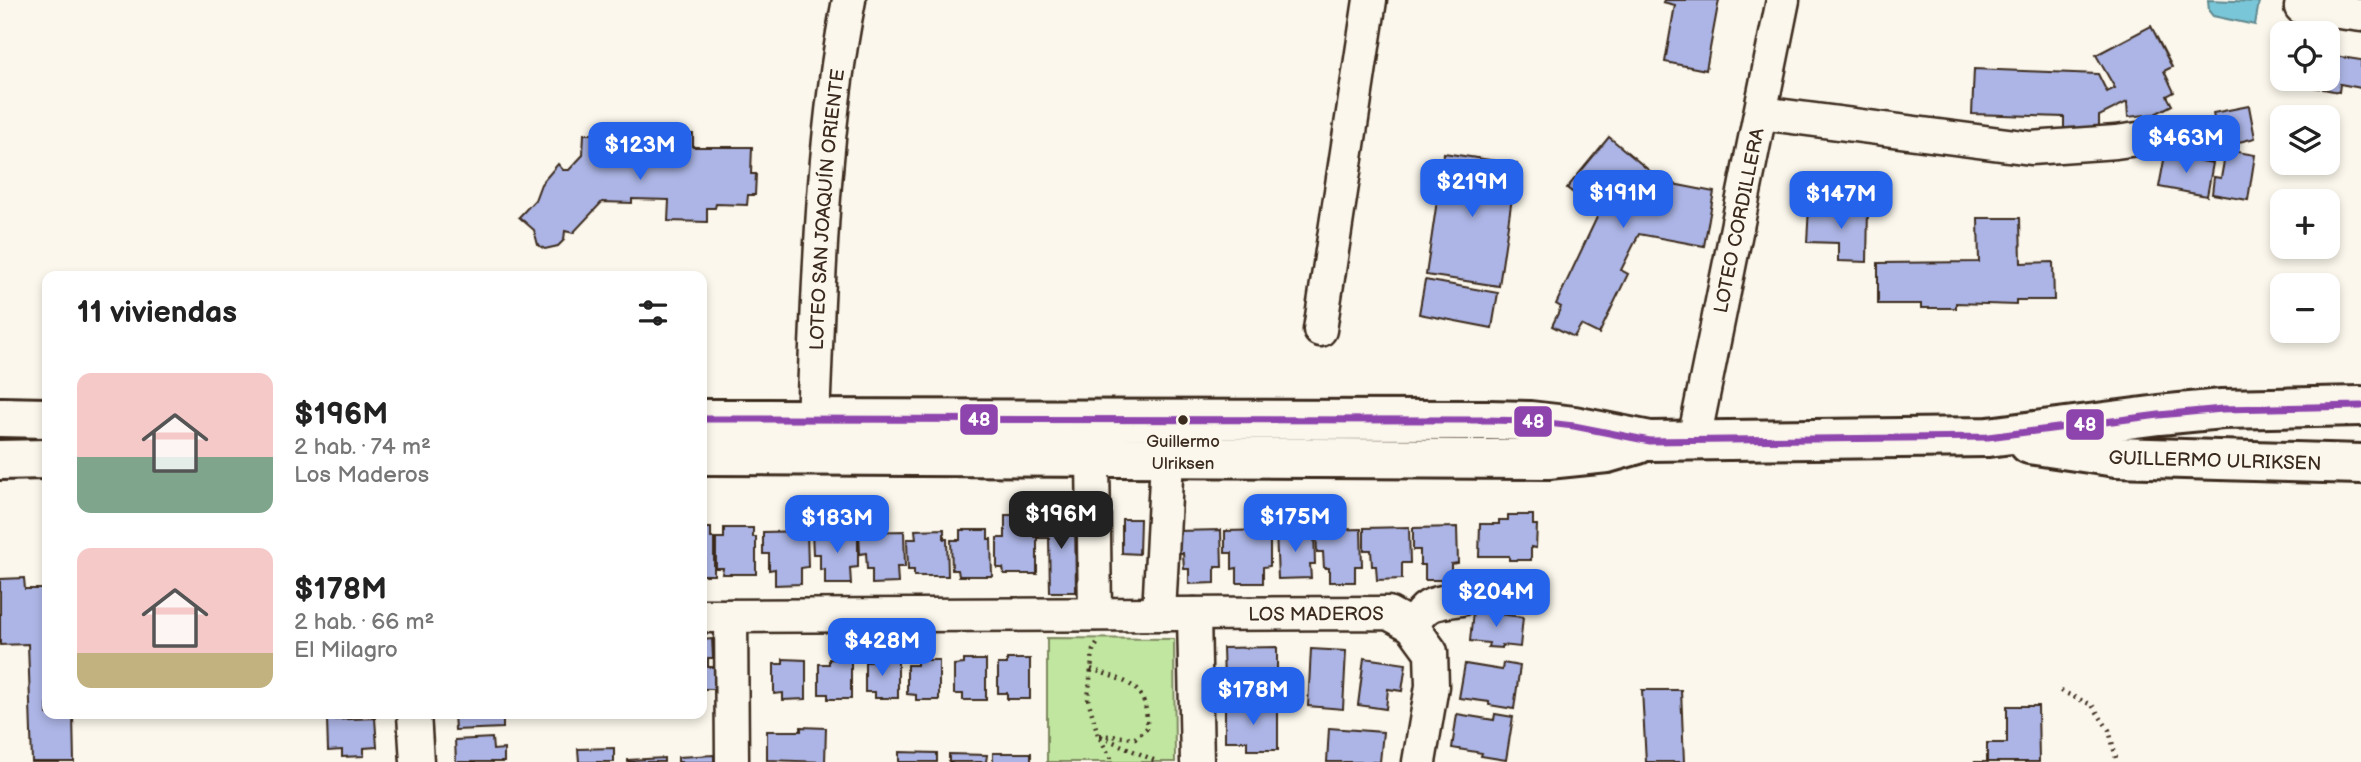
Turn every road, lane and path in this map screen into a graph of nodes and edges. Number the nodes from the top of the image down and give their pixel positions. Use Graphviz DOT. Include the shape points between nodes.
graph roads {
  1 [pos="849,0"];
  2 [pos="1370,0"];
  3 [pos="1783,0"];
  4 [pos="2301,7"];
  5 [pos="2361,15"];
  6 [pos="1761,113"];
  7 [pos="2166,135"];
  8 [pos="1320,330"];
  9 [pos="2361,406"];
  10 [pos="2273,407"];
  11 [pos="0,417"];
  12 [pos="42,418"];
  13 [pos="707,419"];
  14 [pos="813,419"];
  15 [pos="1989,437"];
  16 [pos="1694,440"];
  17 [pos="1650,441"];
  18 [pos="707,455"];
  19 [pos="1093,458"];
  20 [pos="42,459"];
  21 [pos="1167,459"];
  22 [pos="0,460"];
  23 [pos="2244,462"];
  24 [pos="2361,464"];
  25 [pos="1461,599"];
  26 [pos="1160,613"];
  27 [pos="1104,614"];
  28 [pos="1194,614"];
  29 [pos="716,616"];
  30 [pos="1412,626"];
  31 [pos="1091,669"];
  32 [pos="2061,691"];
  33 [pos="414,719"];
  34 [pos="1098,735"];
  35 [pos="416,762"];
  36 [pos="732,762"];
  37 [pos="1113,762"];
  38 [pos="1158,762"];
  39 [pos="1197,762"];
  40 [pos="1419,762"];
  41 [pos="2117,762"];
  1 -- 14 [label="street, LOTEO SAN JOAQUÍN ORIENTE" via="825,171"];
  2 -- 8 [label="street"];
  3 -- 6 [label="street, LOTEO CORDILLERA"];
  4 -- 5 [label="street"];
  6 -- 7 [label="street" via="2031,148"];
  6 -- 16 [label="street, LOTEO CORDILLERA"];
  9 -- 10 [label="main road, GUILLERMO ULRIKSEN"];
  10 -- 15 [label="main road, GUILLERMO ULRIKSEN" via="2159,415"];
  10 -- 23 [label="main road" via="2254,429"];
  11 -- 12 [label="main road"];
  13 -- 14 [label="main road, GUILLERMO ULRIKSEN"];
  14 -- 17 [label="main road, GUILLERMO ULRIKSEN" via="1498,420 1573,426"];
  15 -- 16 [label="main road, GUILLERMO ULRIKSEN"];
  15 -- 23 [label="main road, GUILLERMO ULRIKSEN" via="2116,457"];
  16 -- 17 [label="main road, GUILLERMO ULRIKSEN"];
  17 -- 21 [label="main road, GUILLERMO ULRIKSEN" via="1607,453 1548,459"];
  18 -- 19 [label="main road, GUILLERMO ULRIKSEN"];
  19 -- 21 [label="main road, GUILLERMO ULRIKSEN"];
  19 -- 27 [label="street"];
  20 -- 22 [label="main road"];
  21 -- 26 [label="street"];
  23 -- 24 [label="main road, GUILLERMO ULRIKSEN"];
  25 -- 30 [label="street" via="1430,604"];
  26 -- 27 [label="street, LOS MADEROS"];
  26 -- 28 [label="street, LOS MADEROS"];
  27 -- 29 [label="street, LOS MADEROS"];
  27 -- 31 [label="path"];
  28 -- 30 [label="street, LOS MADEROS" via="1388,613"];
  28 -- 39 [label="street"];
  29 -- 36 [label="street"];
  30 -- 40 [label="street, LOS MADEROS" via="1431,652 1432,686"];
  31 -- 34 [label="path" via="1088,699"];
  31 -- 34 [label="path" via="1141,692 1148,709 1147,728 1135,737"];
  32 -- 41 [label="path" via="2092,705 2109,730"];
  33 -- 35 [label="street"];
  34 -- 37 [label="path"];
  34 -- 38 [label="path"];
}
